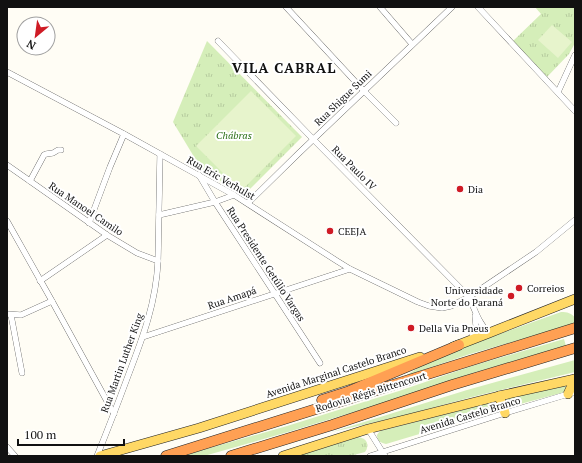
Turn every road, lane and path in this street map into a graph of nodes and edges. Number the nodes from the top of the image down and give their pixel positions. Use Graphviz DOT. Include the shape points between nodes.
graph roads {
  1 [pos="286,7"];
  2 [pos="380,7"];
  3 [pos="452,7"];
  4 [pos="478,7"];
  5 [pos="218,41"];
  6 [pos="412,44"];
  7 [pos="575,55"];
  8 [pos="7,72"];
  9 [pos="364,91"];
  10 [pos="558,92"];
  11 [pos="575,111"];
  12 [pos="396,123"];
  13 [pos="124,134"];
  14 [pos="313,139"];
  15 [pos="61,150"];
  16 [pos="160,154"];
  17 [pos="7,166"];
  18 [pos="198,175"];
  19 [pos="30,181"];
  20 [pos="234,195"];
  21 [pos="215,202"];
  22 [pos="248,203"];
  23 [pos="159,216"];
  24 [pos="575,220"];
  25 [pos="7,221"];
  26 [pos="89,223"];
  27 [pos="107,236"];
  28 [pos="158,261"];
  29 [pos="350,268"];
  30 [pos="40,281"];
  31 [pos="275,293"];
  32 [pos="469,297"];
  33 [pos="575,299"];
  34 [pos="52,300"];
  35 [pos="475,309"];
  36 [pos="9,315"];
  37 [pos="575,328"];
  38 [pos="489,334"];
  39 [pos="143,337"];
  40 [pos="471,340"];
  41 [pos="460,345"];
  42 [pos="572,349"];
  43 [pos="320,363"];
  44 [pos="22,374"];
  45 [pos="575,379"];
  46 [pos="571,393"];
  47 [pos="499,396"];
  48 [pos="506,413"];
  49 [pos="114,414"];
  50 [pos="368,429"];
  51 [pos="216,441"];
  52 [pos="7,447"];
  53 [pos="384,454"];
  54 [pos="15,456"];
  55 [pos="98,456"];
  56 [pos="166,456"];
  57 [pos="231,456"];
  58 [pos="283,456"];
  59 [pos="370,456"];
  1 -- 9 [label="street"];
  2 -- 6 [label="street"];
  3 -- 6 [label="street, Rua Shigue Sumi"];
  4 -- 10 [label="street"];
  5 -- 14 [label="street, Rua Paulo IV"];
  6 -- 9 [label="street, Rua Shigue Sumi"];
  7 -- 10 [label="street"];
  8 -- 13 [label="street, Rua Eric Verhulst"];
  9 -- 12 [label="street"];
  9 -- 14 [label="street, Rua Shigue Sumi"];
  10 -- 11 [label="street"];
  13 -- 16 [label="street, Rua Eric Verhulst"];
  13 -- 26 [label="street"];
  14 -- 22 [label="street, Rua Shigue Sumi"];
  14 -- 32 [label="street, Rua Paulo IV"];
  15 -- 19 [label="street" via="44,156"];
  16 -- 18 [label="street, Rua Eric Verhulst"];
  16 -- 23 [label="street, Rua Martin Luther King"];
  17 -- 19 [label="street, Rua Manoel Camilo"];
  18 -- 20 [label="street, Rua Eric Verhulst"];
  18 -- 21 [label="street, Rua Presidente Getúlio Vargas"];
  19 -- 26 [label="street, Rua Manoel Camilo"];
  20 -- 21 [label="street"];
  20 -- 22 [label="street, Rua Eric Verhulst"];
  21 -- 23 [label="street"];
  21 -- 31 [label="street, Rua Presidente Getúlio Vargas"];
  22 -- 29 [label="street, Rua Eric Verhulst"];
  23 -- 28 [label="street, Rua Martin Luther King"];
  24 -- 32 [label="street, Rua Eric Verhulst" via="536,252"];
  25 -- 30 [label="street"];
  26 -- 27 [label="street, Rua Manoel Camilo"];
  27 -- 28 [label="street, Rua Manoel Camilo" via="137,253"];
  27 -- 30 [label="street"];
  28 -- 39 [label="street, Rua Martin Luther King" via="156,287"];
  29 -- 31 [label="street, Rua Amapá"];
  29 -- 32 [label="street, Rua Eric Verhulst" via="424,305 448,307"];
  30 -- 34 [label="street"];
  31 -- 39 [label="street, Rua Amapá"];
  31 -- 43 [label="street, Rua Presidente Getúlio Vargas"];
  32 -- 35 [label="street, Rua Paulo IV"];
  33 -- 38 [label="main road, Avenida Marginal Castelo Branco"];
  34 -- 36 [label="street" via="21,315"];
  34 -- 49 [label="street"];
  35 -- 38 [label="street, Rua Paulo IV" via="482,326"];
  35 -- 40 [label="street, Rua Paulo IV" via="476,326"];
  36 -- 44 [label="street"];
  37 -- 51 [label="highway, Rodovia Régis Bittencourt"];
  38 -- 40 [label="main road, Avenida Marginal Castelo Branco"];
  39 -- 49 [label="street, Rua Martin Luther King"];
  40 -- 41 [label="main road, Avenida Marginal Castelo Branco"];
  41 -- 51 [label="highway" via="347,392 234,429"];
  41 -- 55 [label="main road, Avenida Marginal Castelo Branco" via="199,428"];
  42 -- 57 [label="highway, Rodovia Régis Bittencourt"];
  45 -- 46 [label="main road"];
  45 -- 47 [label="main road"];
  46 -- 48 [label="street, Avenida Castelo Branco"];
  47 -- 48 [label="main road"];
  47 -- 50 [label="main road"];
  48 -- 53 [label="street, Avenida Castelo Branco"];
  49 -- 55 [label="street, Rua Martin Luther King"];
  50 -- 53 [label="street"];
  50 -- 58 [label="main road"];
  51 -- 56 [label="highway, Rodovia Régis Bittencourt"];
  52 -- 54 [label="street"];
  53 -- 59 [label="street, Avenida Castelo Branco"];
}
